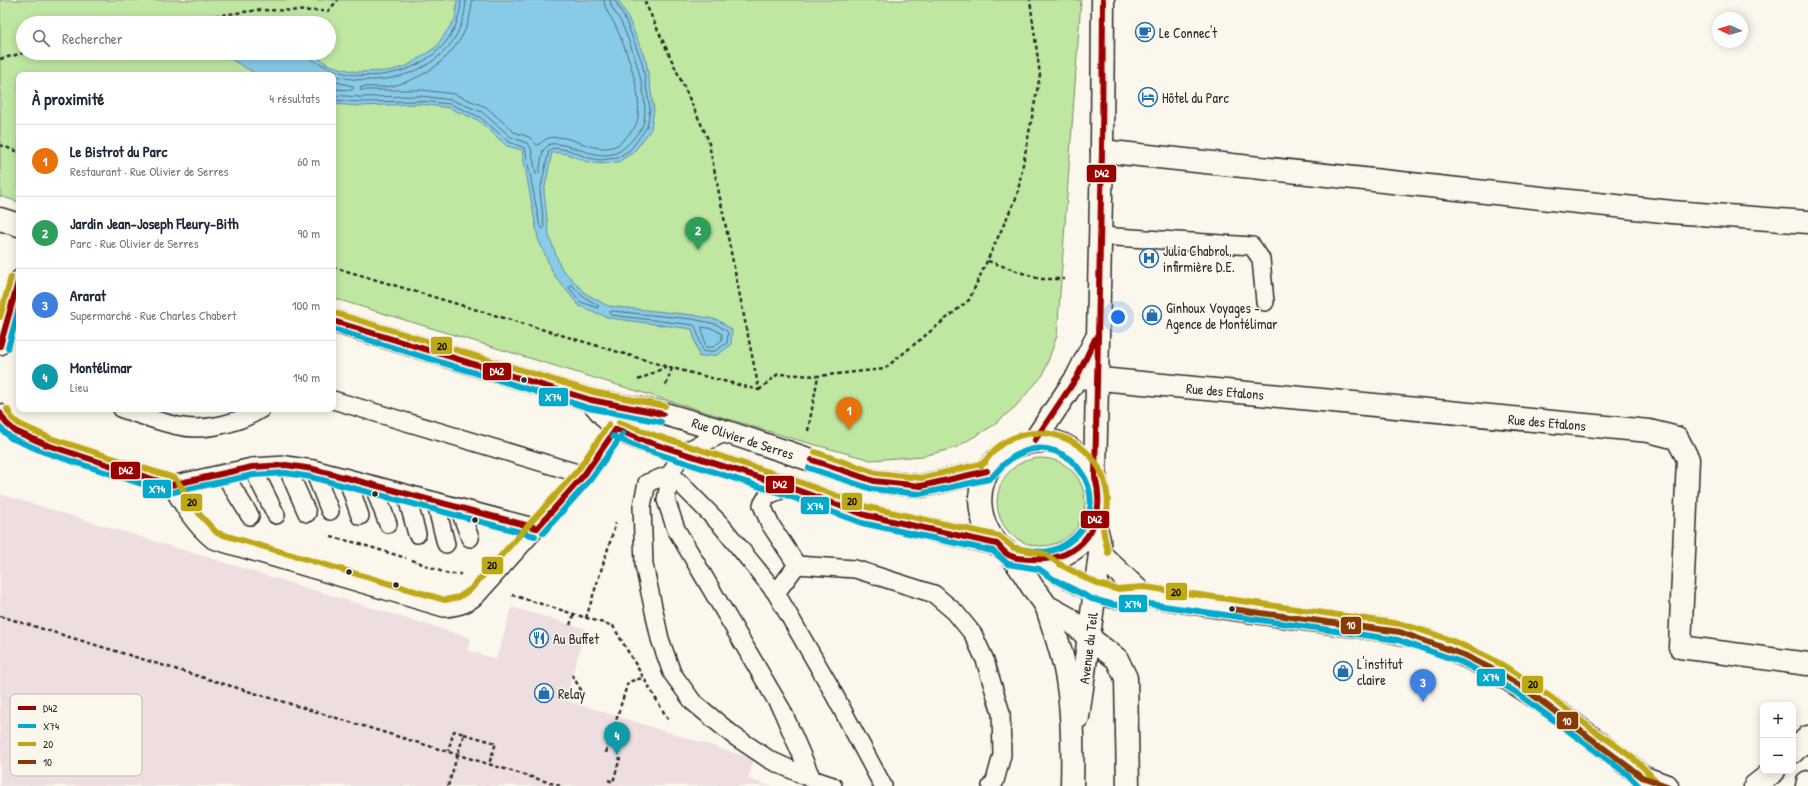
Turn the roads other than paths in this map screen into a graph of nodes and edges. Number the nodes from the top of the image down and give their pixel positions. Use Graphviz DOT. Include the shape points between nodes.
graph roads {
  1 [pos="1103,0"];
  2 [pos="1102,151"];
  3 [pos="0,219"];
  4 [pos="1808,222"];
  5 [pos="16,224"];
  6 [pos="1101,236"];
  7 [pos="16,291"];
  8 [pos="1265,302"];
  9 [pos="336,322"];
  10 [pos="0,346"];
  11 [pos="1088,379"];
  12 [pos="591,400"];
  13 [pos="336,401"];
  14 [pos="0,412"];
  15 [pos="132,412"];
  16 [pos="256,412"];
  17 [pos="616,429"];
  18 [pos="727,432"];
  19 [pos="1035,440"];
  20 [pos="681,452"];
  21 [pos="286,465"];
  22 [pos="252,467"];
  23 [pos="313,469"];
  24 [pos="987,471"];
  25 [pos="224,474"];
  26 [pos="670,474"];
  27 [pos="584,475"];
  28 [pos="1095,477"];
  29 [pos="347,478"];
  30 [pos="171,485"];
  31 [pos="373,485"];
  32 [pos="789,487"];
  33 [pos="406,494"];
  34 [pos="435,501"];
  35 [pos="458,508"];
  36 [pos="330,511"];
  37 [pos="307,513"];
  38 [pos="250,516"];
  39 [pos="276,516"];
  40 [pos="360,516"];
  41 [pos="388,524"];
  42 [pos="1095,524"];
  43 [pos="537,528"];
  44 [pos="417,534"];
  45 [pos="470,538"];
  46 [pos="446,544"];
  47 [pos="1004,550"];
  48 [pos="1100,554"];
  49 [pos="1042,561"];
  50 [pos="797,565"];
  51 [pos="776,592"];
  52 [pos="1095,592"];
  53 [pos="1143,594"];
  54 [pos="1046,606"];
  55 [pos="1088,637"];
  56 [pos="1808,664"];
  57 [pos="1808,737"];
  58 [pos="1073,747"];
  59 [pos="1796,749"];
  60 [pos="1770,774"];
  61 [pos="812,780"];
  62 [pos="1646,782"];
  63 [pos="1808,782"];
  64 [pos="833,786"];
  65 [pos="883,786"];
  66 [pos="991,786"];
  67 [pos="1072,786"];
  68 [pos="1128,786"];
  69 [pos="1667,786"];
  70 [pos="1755,786"];
  71 [pos="1807,786"];
  1 -- 2 [label="street"];
  2 -- 4 [label="street" via="1672,212"];
  2 -- 6 [label="street"];
  3 -- 5 [label="street"];
  6 -- 8 [label="lane" via="1252,246 1261,259"];
  6 -- 11 [label="street" via="1099,331"];
  7 -- 10 [label="lane"];
  9 -- 12 [label="street, Rue Olivier de Serres"];
  11 -- 19 [label="street"];
  11 -- 28 [label="street"];
  11 -- 56 [label="street, Rue des Etalons" via="1649,431 1677,438 1688,459 1680,647"];
  12 -- 17 [label="street"];
  12 -- 18 [label="street, Rue Olivier de Serres" via="658,412"];
  13 -- 27 [label="lane"];
  14 -- 30 [label="lane" via="6,423 15,431 47,445"];
  15 -- 16 [label="lane" via="179,426 195,428 228,424"];
  17 -- 20 [label="street"];
  17 -- 27 [label="lane"];
  18 -- 20 [label="lane"];
  18 -- 24 [label="street, Rue Olivier de Serres" via="874,481 921,486"];
  19 -- 24 [label="street" via="1016,445 999,456"];
  19 -- 28 [label="street" via="1053,442 1071,449 1085,460"];
  20 -- 26 [label="lane"];
  20 -- 32 [label="street"];
  21 -- 22 [label="lane"];
  21 -- 23 [label="lane"];
  21 -- 37 [label="lane"];
  22 -- 25 [label="lane"];
  22 -- 39 [label="lane"];
  23 -- 29 [label="lane"];
  23 -- 36 [label="lane"];
  24 -- 47 [label="street" via="980,492 981,514 987,529"];
  25 -- 30 [label="lane"];
  25 -- 38 [label="lane"];
  26 -- 51 [label="lane" via="721,525"];
  26 -- 61 [label="lane" via="666,500 676,529 782,710"];
  26 -- 61 [label="lane" via="647,483 642,519 644,565 660,639 672,673 693,702 734,736 770,760"];
  27 -- 43 [label="lane"];
  28 -- 42 [label="street" via="1099,492 1099,508"];
  29 -- 31 [label="lane"];
  29 -- 40 [label="lane"];
  30 -- 43 [label="lane" via="194,522 212,540 444,608 458,608 468,603"];
  31 -- 33 [label="lane"];
  31 -- 41 [label="lane"];
  32 -- 47 [label="street" via="865,515"];
  32 -- 50 [label="lane" via="768,495 762,505 770,524"];
  33 -- 34 [label="lane"];
  33 -- 44 [label="lane"];
  34 -- 35 [label="lane"];
  34 -- 46 [label="lane"];
  35 -- 43 [label="lane"];
  35 -- 45 [label="lane"];
  42 -- 48 [label="street, Avenue du Teil"];
  42 -- 49 [label="street" via="1082,543 1064,556"];
  47 -- 49 [label="street"];
  47 -- 54 [label="street, Avenue du Teil"];
  48 -- 52 [label="street, Avenue du Teil"];
  48 -- 53 [label="street"];
  49 -- 52 [label="street"];
  50 -- 51 [label="lane"];
  50 -- 66 [label="lane" via="855,569 934,594 955,612 972,634 985,660 1001,713 1002,755 995,781"];
  51 -- 65 [label="lane"];
  52 -- 53 [label="street" via="1115,598"];
  52 -- 55 [label="street, Avenue du Teil"];
  53 -- 62 [label="street" via="1400,632 1458,652 1521,686"];
  54 -- 55 [label="street" via="1068,618"];
  54 -- 58 [label="street, Avenue du Teil" via="1066,674"];
  55 -- 58 [label="street, Avenue du Teil" via="1085,676"];
  55 -- 68 [label="street" via="1117,659 1126,678"];
  57 -- 59 [label="street"];
  58 -- 67 [label="street, Avenue du Teil"];
  60 -- 70 [label="street"];
  61 -- 64 [label="lane"];
  62 -- 69 [label="street"];
  63 -- 71 [label="street"];
}
